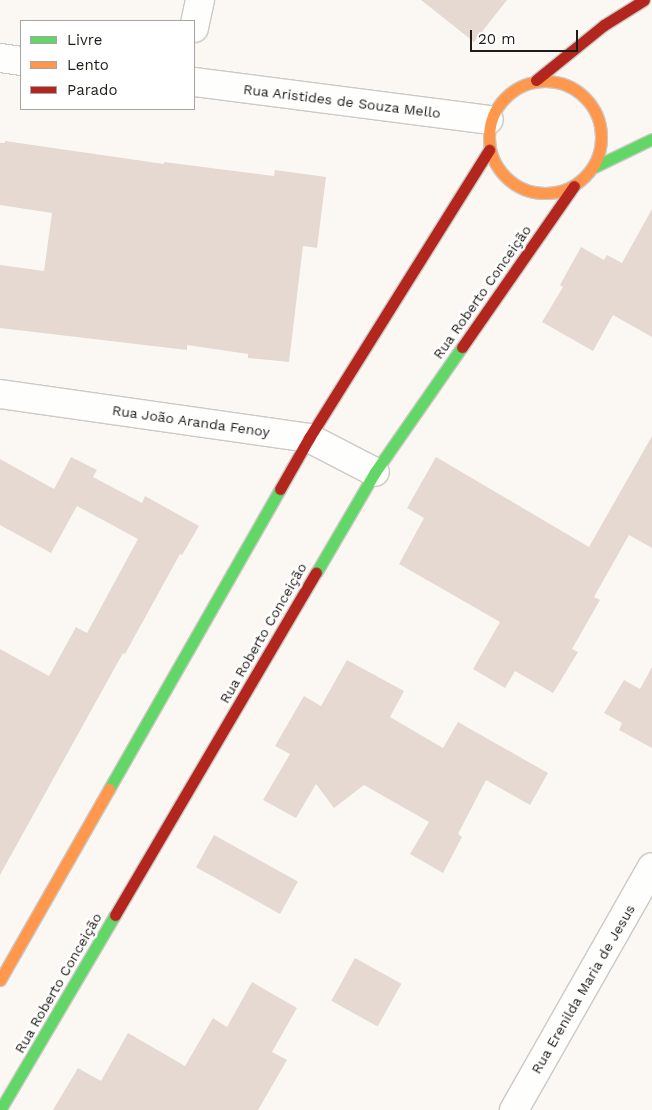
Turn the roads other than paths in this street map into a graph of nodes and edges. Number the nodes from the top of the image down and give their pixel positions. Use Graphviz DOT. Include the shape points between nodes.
graph roads {
  1 [pos="200,0"];
  2 [pos="644,0"];
  3 [pos="195,23"];
  4 [pos="0,58"];
  5 [pos="20,61"];
  6 [pos="536,80"];
  7 [pos="195,82"];
  8 [pos="489,120"];
  9 [pos="652,139"];
  10 [pos="489,150"];
  11 [pos="594,166"];
  12 [pos="574,186"];
  13 [pos="0,394"];
  14 [pos="308,438"];
  15 [pos="375,472"];
  16 [pos="652,867"];
  17 [pos="0,980"];
  18 [pos="0,1110"];
  19 [pos="514,1110"];
  1 -- 3 [label="street"];
  2 -- 6 [label="street" via="604,25"];
  4 -- 5 [label="street"];
  6 -- 8 [label="street" via="507,93"];
  6 -- 11 [label="street" via="572,86 593,106 602,132"];
  7 -- 8 [label="street, Rua Aristides de Souza Mello"];
  8 -- 10 [label="street"];
  9 -- 11 [label="street"];
  10 -- 12 [label="street" via="504,178 528,192 553,194"];
  10 -- 14 [label="street"];
  11 -- 12 [label="street"];
  12 -- 15 [label="street, Rua Roberto Conceição"];
  13 -- 14 [label="street, Rua João Aranda Fenoy"];
  14 -- 15 [label="street, Rua João Aranda Fenoy"];
  14 -- 17 [label="street"];
  15 -- 18 [label="street, Rua Roberto Conceição"];
  16 -- 19 [label="street, Rua Erenilda Maria de Jesus"];
}
